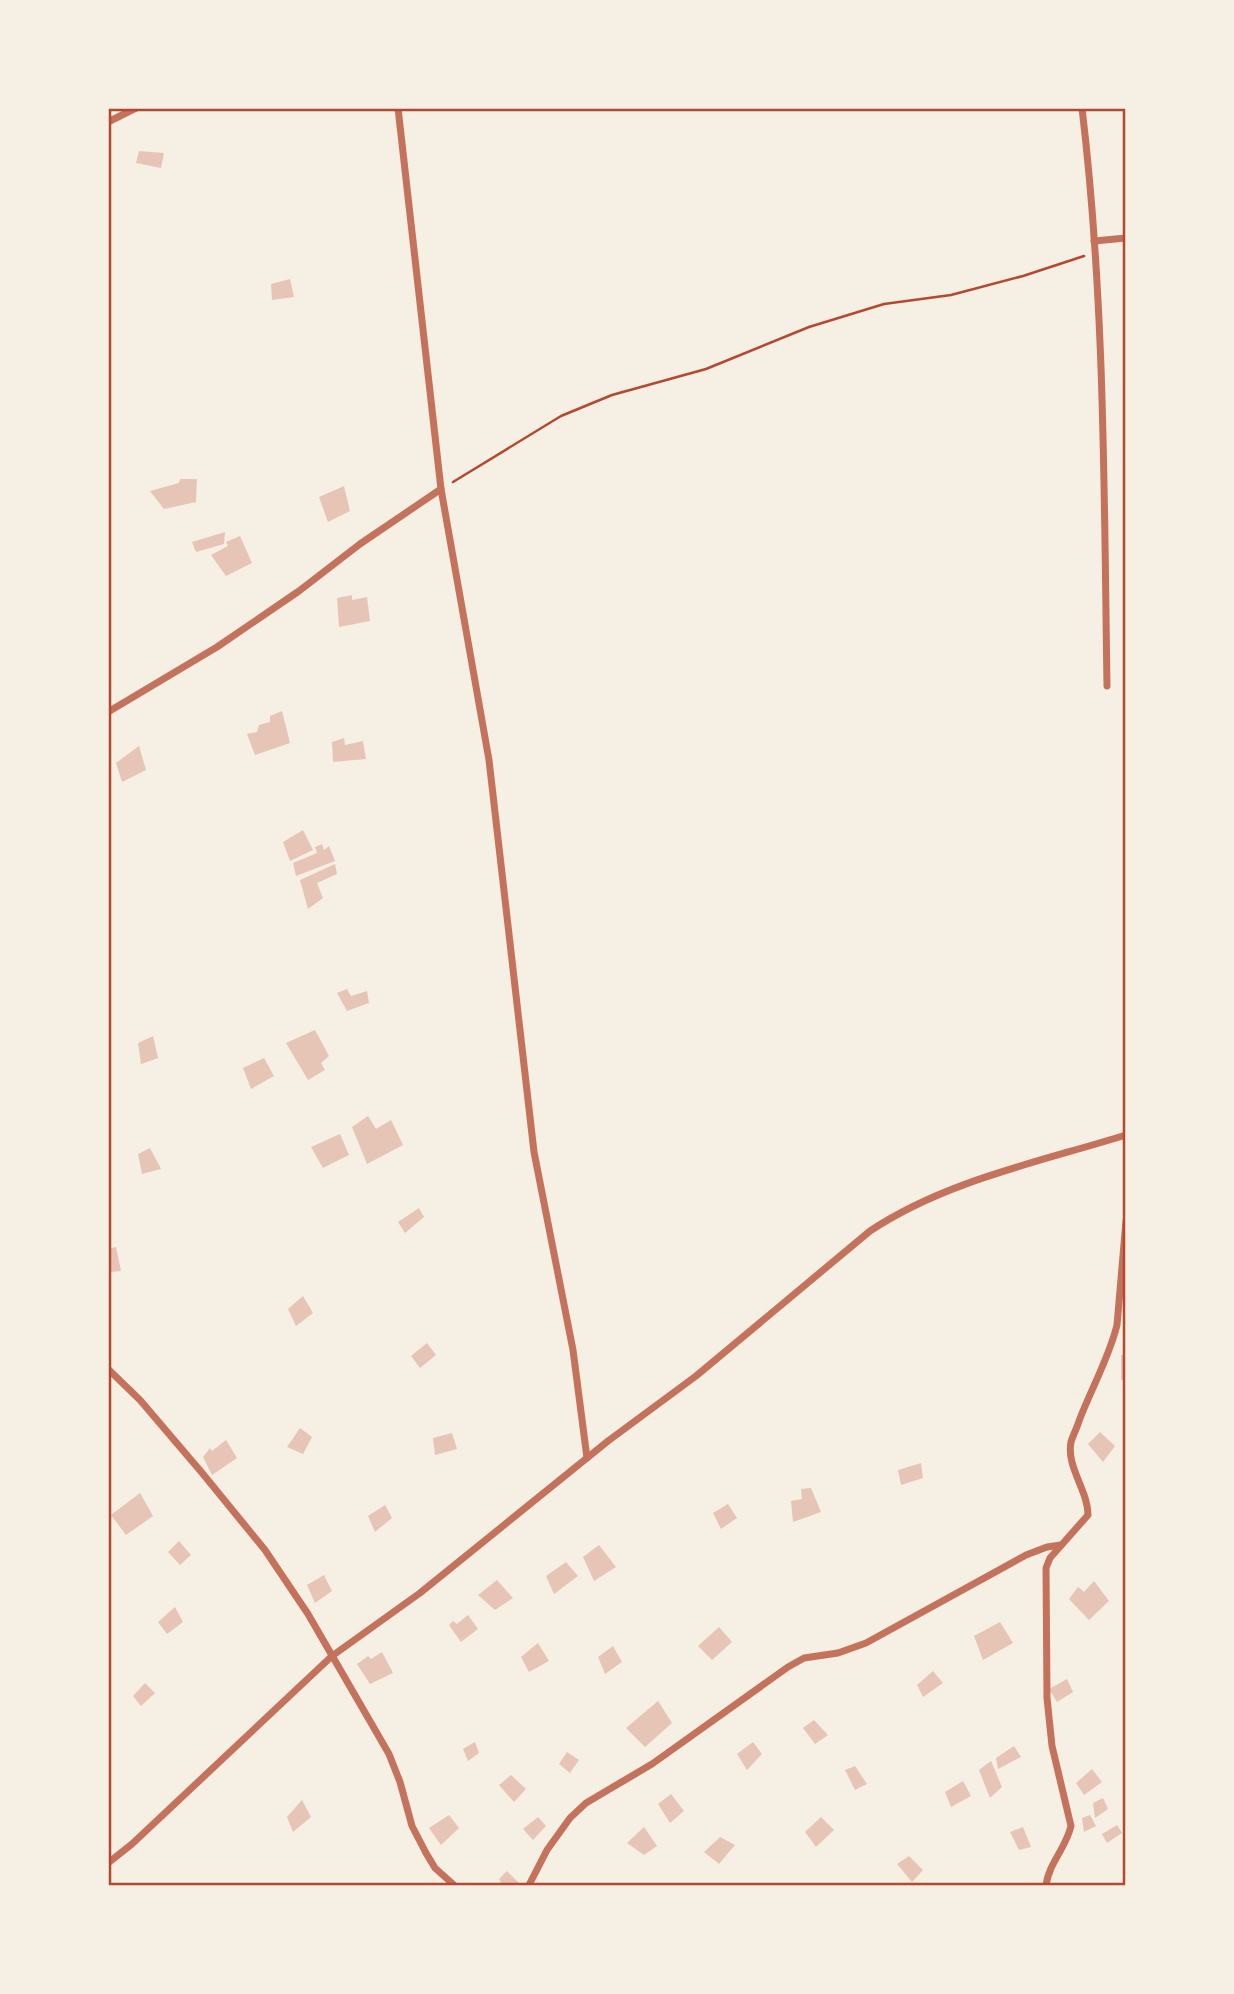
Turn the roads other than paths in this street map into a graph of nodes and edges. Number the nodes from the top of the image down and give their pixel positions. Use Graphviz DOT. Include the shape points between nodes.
graph roads {
  1 [pos="136,108"];
  2 [pos="398,108"];
  3 [pos="1082,108"];
  4 [pos="108,122"];
  5 [pos="1125,238"];
  6 [pos="1094,241"];
  7 [pos="441,489"];
  8 [pos="1107,686"];
  9 [pos="108,712"];
  10 [pos="1125,1135"];
  11 [pos="1125,1221"];
  12 [pos="110,1372"];
  13 [pos="587,1458"];
  14 [pos="1062,1545"];
  15 [pos="332,1656"];
  16 [pos="108,1863"];
  17 [pos="454,1885"];
  18 [pos="528,1885"];
  19 [pos="1046,1885"];
  1 -- 4 [label="street"];
  2 -- 7 [label="street"];
  3 -- 6 [label="street"];
  5 -- 6 [label="street"];
  6 -- 8 [label="street"];
  7 -- 9 [label="street" via="217,647"];
  7 -- 13 [label="street" via="489,760 534,1152 573,1350"];
  10 -- 13 [label="street" via="945,1191 898,1212"];
  11 -- 14 [label="street" via="1115,1333 1071,1443 1088,1515"];
  12 -- 15 [label="street" via="140,1400 265,1550"];
  13 -- 15 [label="street" via="420,1593"];
  14 -- 18 [label="street" via="1026,1555 866,1643 804,1658 788,1667 652,1764 586,1803 547,1850"];
  14 -- 19 [label="street" via="1046,1568 1047,1698 1052,1746 1071,1826"];
  15 -- 16 [label="street"];
  15 -- 17 [label="street" via="389,1754 412,1826 426,1853"];
}
